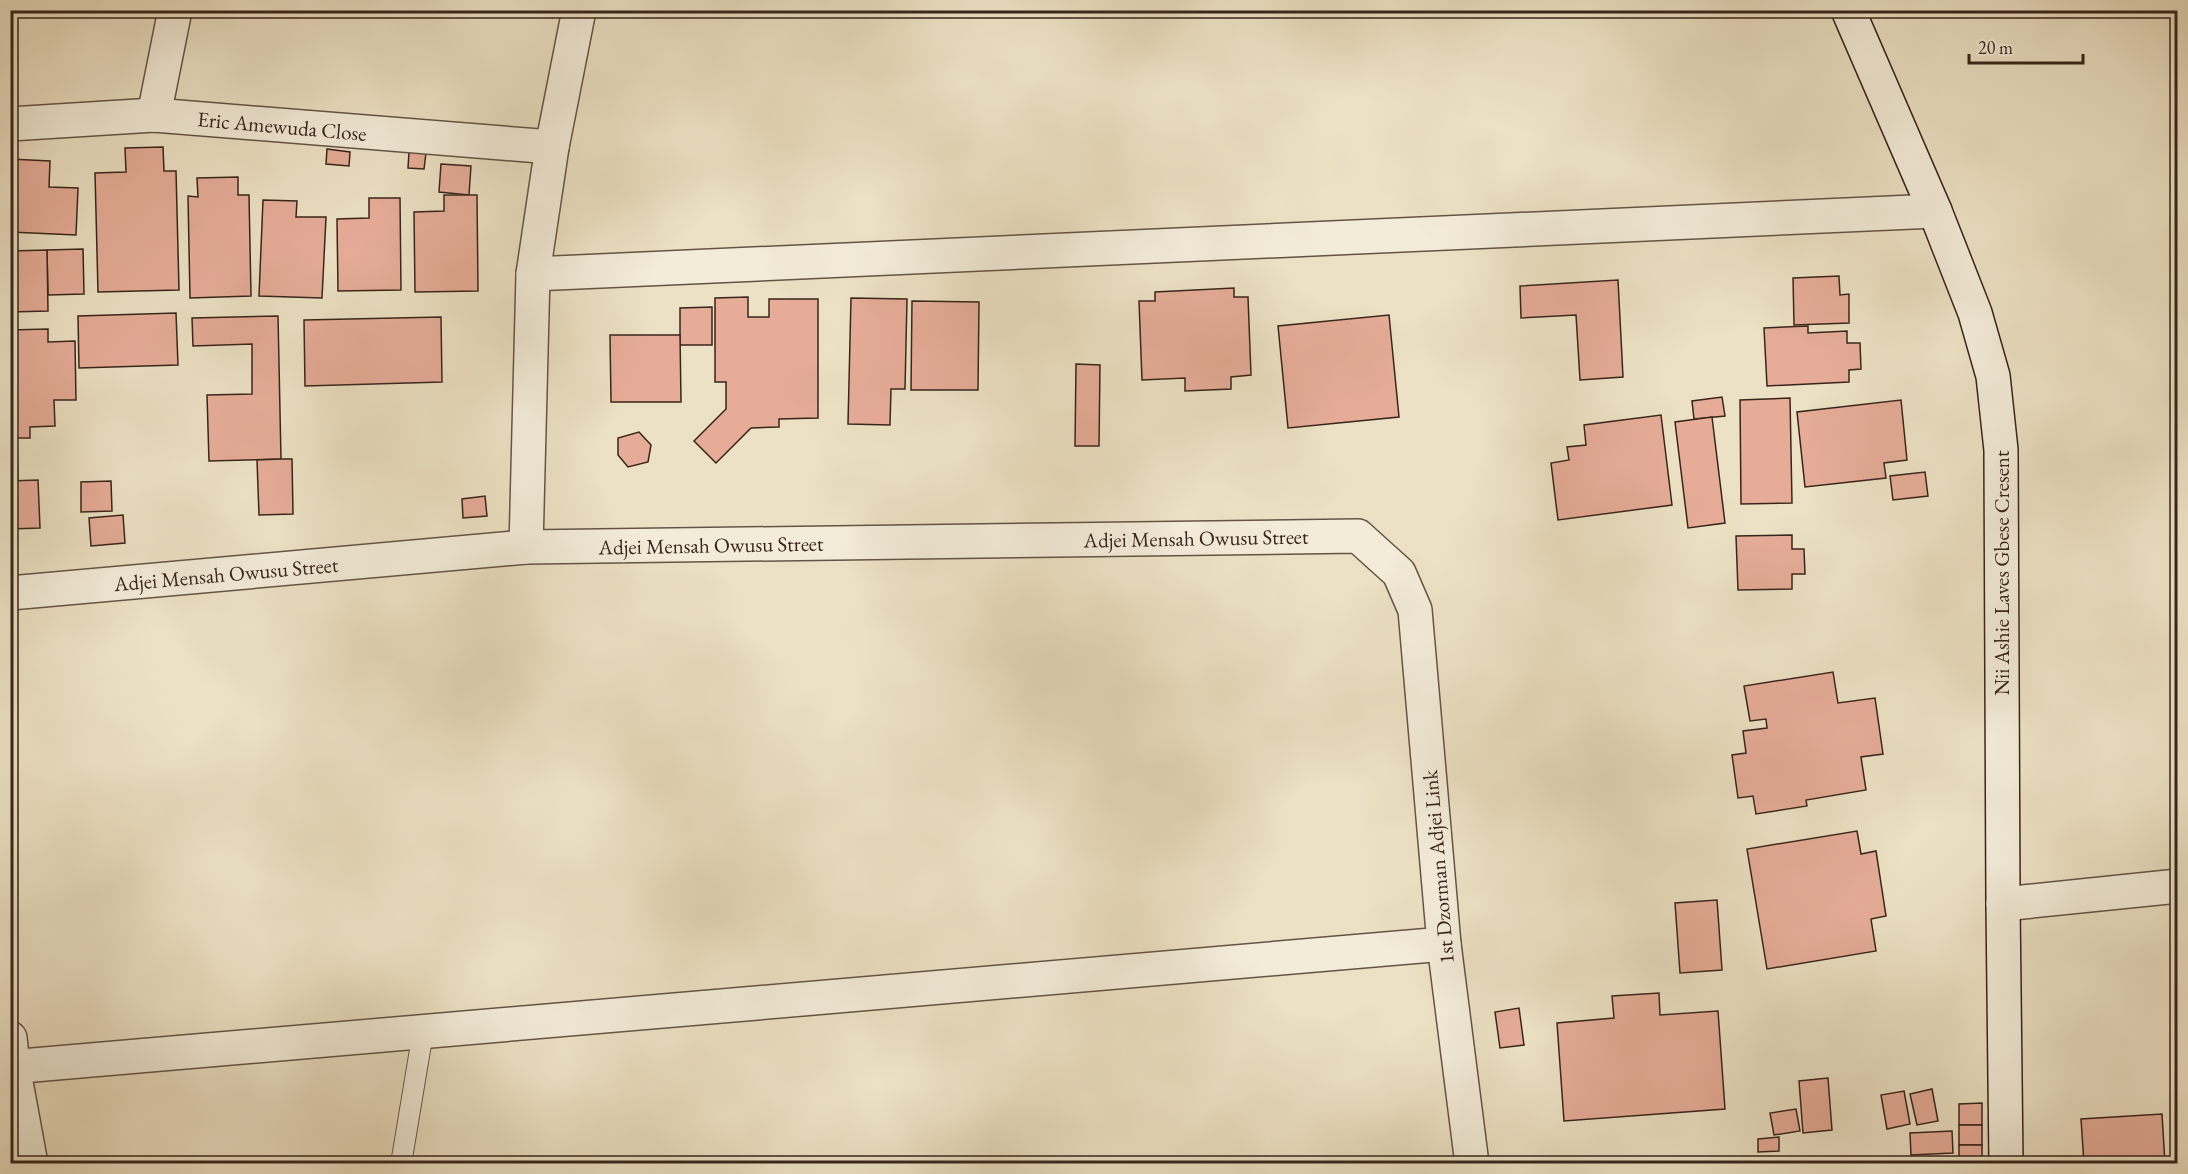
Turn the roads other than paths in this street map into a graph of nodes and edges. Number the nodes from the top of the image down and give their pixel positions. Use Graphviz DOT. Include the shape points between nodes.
graph roads {
  1 [pos="175,10"];
  2 [pos="579,10"];
  3 [pos="1848,10"];
  4 [pos="154,115"];
  5 [pos="10,124"];
  6 [pos="552,147"];
  7 [pos="1935,211"];
  8 [pos="533,274"];
  9 [pos="526,547"];
  10 [pos="1399,573"];
  11 [pos="10,593"];
  12 [pos="2178,886"];
  13 [pos="2003,904"];
  14 [pos="1444,944"];
  15 [pos="423,1032"];
  16 [pos="11,1057"];
  17 [pos="31,1164"];
  18 [pos="401,1164"];
  19 [pos="1472,1164"];
  20 [pos="2006,1164"];
  1 -- 4 [label="street"];
  2 -- 6 [label="street"];
  3 -- 7 [label="street, Nii Ashie Laves Gbese Cresent"];
  4 -- 5 [label="street, Eric Amewuda Close"];
  4 -- 6 [label="street, Eric Amewuda Close"];
  6 -- 8 [label="street"];
  7 -- 8 [label="street"];
  7 -- 13 [label="street, Nii Ashie Laves Gbese Cresent" via="1975,313 1994,376 2001,450"];
  8 -- 9 [label="street"];
  9 -- 10 [label="street, Adjei Mensah Owusu Street" via="1358,536"];
  9 -- 11 [label="street, Adjei Mensah Owusu Street"];
  10 -- 14 [label="street, 1st Dzorman Adjei Link" via="1415,610"];
  12 -- 13 [label="street"];
  13 -- 20 [label="street, Nii Ashie Laves Gbese Cresent"];
  14 -- 15 [label="street"];
  14 -- 19 [label="street, 1st Dzorman Adjei Link"];
  15 -- 16 [label="street"];
  15 -- 18 [label="lane"];
  16 -- 17 [label="street"];
}
